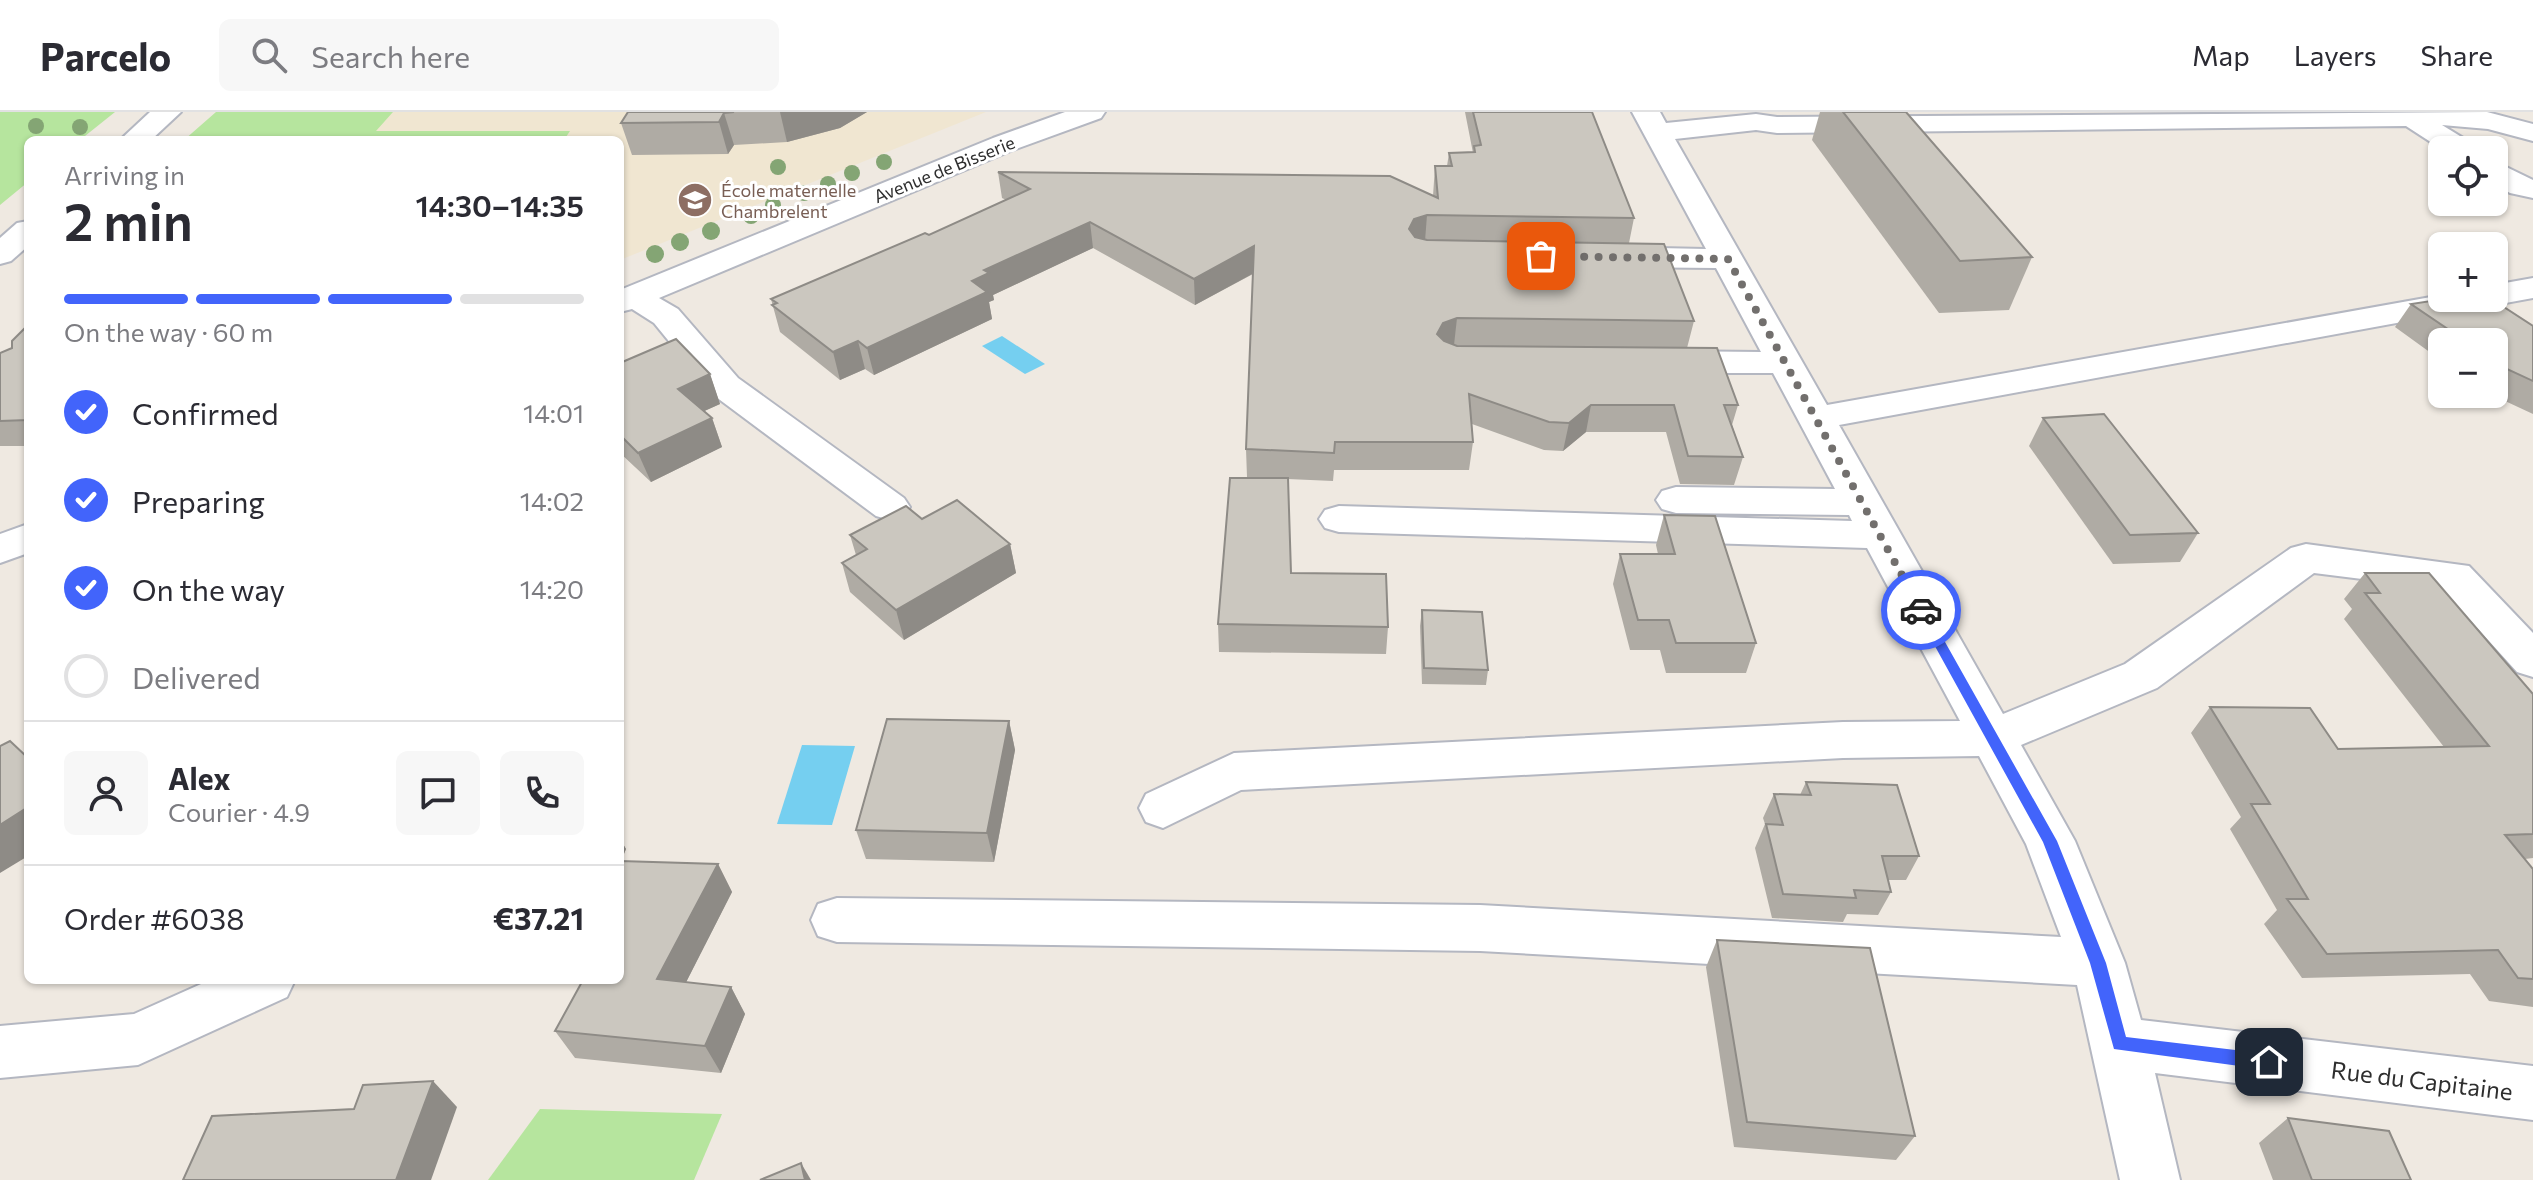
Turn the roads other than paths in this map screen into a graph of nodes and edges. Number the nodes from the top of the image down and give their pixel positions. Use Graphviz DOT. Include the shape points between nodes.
graph roads {
  1 [pos="167,112"];
  2 [pos="1091,112"];
  3 [pos="2412,118"];
  4 [pos="999,120"];
  5 [pos="1652,122"];
  6 [pos="2533,133"];
  7 [pos="139,136"];
  8 [pos="1025,136"];
  9 [pos="2441,136"];
  10 [pos="2508,179"];
  11 [pos="2533,189"];
  12 [pos="24,233"];
  13 [pos="0,254"];
  14 [pos="1578,257"];
  15 [pos="1728,259"];
  16 [pos="2533,288"];
  17 [pos="2508,292"];
  18 [pos="628,298"];
  19 [pos="2428,307"];
  20 [pos="1630,351"];
  21 [pos="1779,352"];
  22 [pos="1816,418"];
  23 [pos="1429,496"];
  24 [pos="890,507"];
  25 [pos="1339,519"];
  26 [pos="1871,519"];
  27 [pos="24,540"];
  28 [pos="0,549"];
  29 [pos="2533,661"];
  30 [pos="1992,738"];
  31 [pos="1163,808"];
  32 [pos="837,920"];
  33 [pos="2098,963"];
  34 [pos="259,984"];
  35 [pos="2120,1043"];
  36 [pos="0,1052"];
  37 [pos="2533,1093"];
  38 [pos="2150,1180"];
  1 -- 7 [label="street"];
  2 -- 8 [label="street, Avenue de Bisserie"];
  3 -- 5 [label="street"];
  3 -- 6 [label="street" via="2454,114"];
  3 -- 9 [label="street"];
  4 -- 8 [label="street"];
  5 -- 15 [label="street"];
  8 -- 18 [label="street, Avenue de Bisserie"];
  10 -- 11 [label="street"];
  12 -- 13 [label="street"];
  14 -- 15 [label="street"];
  15 -- 21 [label="street"];
  16 -- 17 [label="street"];
  18 -- 24 [label="street" via="666,316 725,386"];
  19 -- 22 [label="street"];
  20 -- 21 [label="street"];
  21 -- 22 [label="street"];
  22 -- 26 [label="street"];
  23 -- 26 [label="street"];
  25 -- 26 [label="street"];
  26 -- 30 [label="street"];
  27 -- 28 [label="street"];
  29 -- 30 [label="street" via="2454,576 2306,558 2141,676"];
  30 -- 31 [label="street" via="1843,740 1234,772"];
  30 -- 33 [label="street" via="2050,841"];
  32 -- 33 [label="street" via="1480,928"];
  33 -- 35 [label="street"];
  34 -- 36 [label="street" via="138,1039"];
  35 -- 37 [label="street, Rue du Capitaine"];
  35 -- 38 [label="street"];
}
